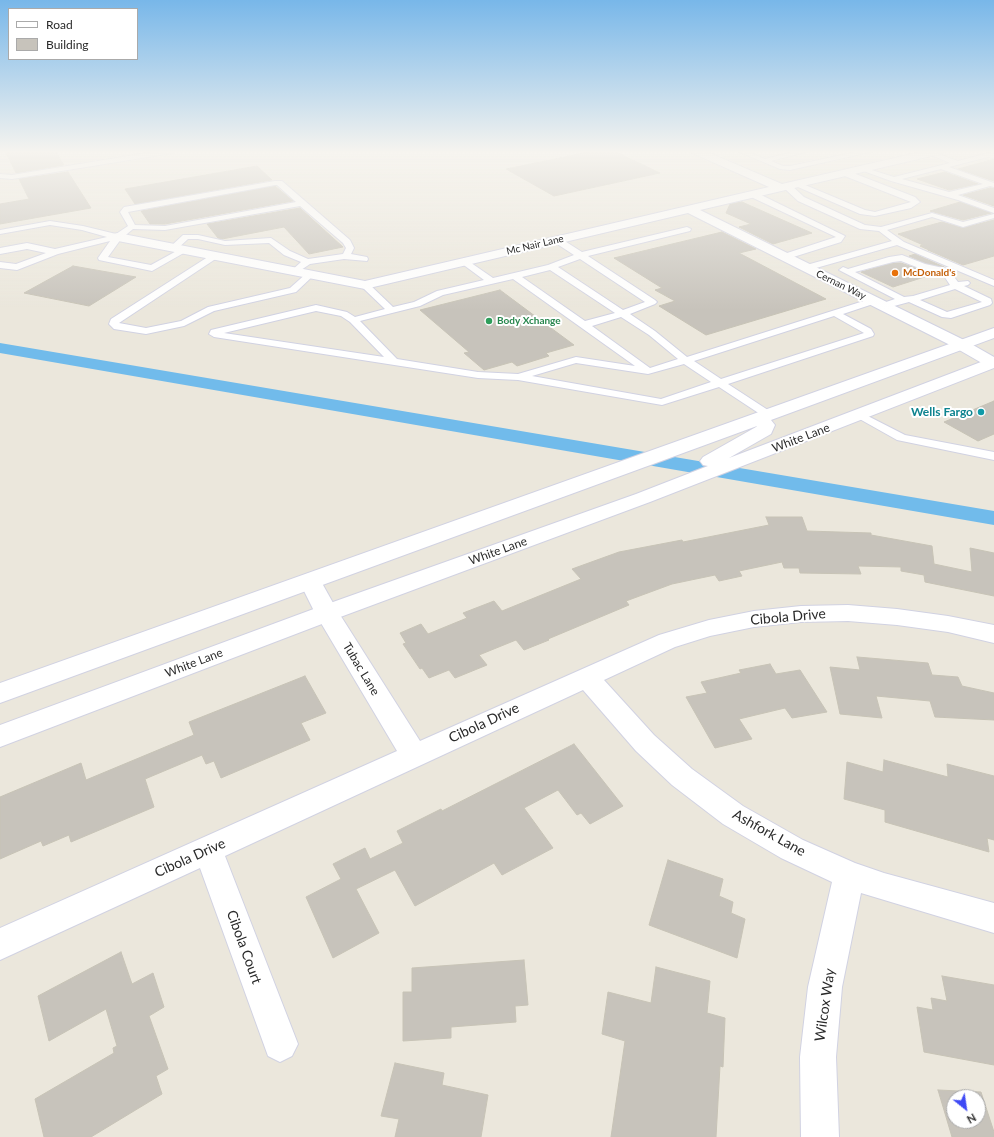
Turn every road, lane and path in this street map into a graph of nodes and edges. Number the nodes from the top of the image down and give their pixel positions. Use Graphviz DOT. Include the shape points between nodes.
graph roads {
  1 [pos="155,204"];
  2 [pos="296,204"];
  3 [pos="303,204"];
  4 [pos="709,204"];
  5 [pos="773,204"];
  6 [pos="812,204"];
  7 [pos="840,204"];
  8 [pos="912,204"];
  9 [pos="967,204"];
  10 [pos="688,209"];
  11 [pos="993,216"];
  12 [pos="194,223"];
  13 [pos="131,227"];
  14 [pos="687,229"];
  15 [pos="881,229"];
  16 [pos="0,232"];
  17 [pos="118,237"];
  18 [pos="557,240"];
  19 [pos="899,242"];
  20 [pos="181,245"];
  21 [pos="0,251"];
  22 [pos="55,252"];
  23 [pos="582,255"];
  24 [pos="214,256"];
  25 [pos="346,256"];
  26 [pos="784,257"];
  27 [pos="364,259"];
  28 [pos="464,262"];
  29 [pos="826,262"];
  30 [pos="0,265"];
  31 [pos="551,267"];
  32 [pos="309,268"];
  33 [pos="806,268"];
  34 [pos="847,272"];
  35 [pos="515,276"];
  36 [pos="981,278"];
  37 [pos="491,281"];
  38 [pos="994,283"];
  39 [pos="365,285"];
  40 [pos="956,286"];
  41 [pos="907,299"];
  42 [pos="878,304"];
  43 [pos="392,311"];
  44 [pos="835,313"];
  45 [pos="622,314"];
  46 [pos="353,320"];
  47 [pos="583,324"];
  48 [pos="994,333"];
  49 [pos="960,344"];
  50 [pos="686,360"];
  51 [pos="394,362"];
  52 [pos="994,363"];
  53 [pos="648,370"];
  54 [pos="518,377"];
  55 [pos="720,383"];
  56 [pos="860,415"];
  57 [pos="763,416"];
  58 [pos="994,456"];
  59 [pos="643,498"];
  60 [pos="310,581"];
  61 [pos="328,613"];
  62 [pos="994,634"];
  63 [pos="587,677"];
  64 [pos="0,693"];
  65 [pos="0,736"];
  66 [pos="414,755"];
  67 [pos="208,849"];
  68 [pos="849,874"];
  69 [pos="994,918"];
  70 [pos="0,944"];
  71 [pos="280,1044"];
  72 [pos="820,1137"];
  1 -- 13 [label="lane" via="127,209 124,212"];
  2 -- 12 [label="lane"];
  3 -- 25 [label="lane" via="348,242 350,248"];
  4 -- 10 [label="street, Mc Nair Lane"];
  5 -- 26 [label="lane" via="841,236 838,240"];
  6 -- 15 [label="lane" via="864,227"];
  7 -- 8 [label="lane" via="875,214"];
  9 -- 11 [label="lane"];
  10 -- 18 [label="street, Mc Nair Lane"];
  10 -- 26 [label="street, Cernan Way"];
  11 -- 15 [label="lane" via="963,225 932,215"];
  12 -- 13 [label="lane" via="158,229"];
  12 -- 20 [label="lane"];
  13 -- 17 [label="lane"];
  14 -- 23 [label="lane"];
  15 -- 19 [label="lane"];
  16 -- 17 [label="lane" via="50,223"];
  17 -- 20 [label="street"];
  17 -- 20 [label="lane" via="102,258 152,268"];
  17 -- 22 [label="lane"];
  18 -- 23 [label="lane"];
  18 -- 28 [label="street, Mc Nair Lane"];
  19 -- 29 [label="lane"];
  19 -- 36 [label="lane"];
  20 -- 24 [label="street"];
  20 -- 32 [label="lane" via="198,237 225,243 271,240"];
  21 -- 22 [label="lane" via="27,246"];
  22 -- 30 [label="lane" via="17,267"];
  23 -- 31 [label="lane"];
  23 -- 45 [label="lane" via="652,302"];
  24 -- 32 [label="street" via="295,271"];
  24 -- 32 [label="lane" via="114,321 114,324 117,327 146,331 177,324 211,309 293,290"];
  25 -- 27 [label="lane"];
  25 -- 32 [label="lane"];
  26 -- 33 [label="street, Cernan Way"];
  28 -- 37 [label="lane"];
  28 -- 39 [label="street, Mc Nair Lane"];
  29 -- 33 [label="lane"];
  29 -- 34 [label="lane"];
  31 -- 35 [label="lane"];
  31 -- 45 [label="lane"];
  32 -- 39 [label="street"];
  33 -- 42 [label="street, Cernan Way"];
  34 -- 40 [label="lane" via="902,258 945,271"];
  34 -- 41 [label="lane"];
  35 -- 37 [label="lane"];
  35 -- 47 [label="lane"];
  36 -- 38 [label="lane"];
  36 -- 40 [label="lane"];
  37 -- 43 [label="lane" via="440,293 420,303"];
  39 -- 43 [label="lane"];
  40 -- 41 [label="lane"];
  40 -- 41 [label="lane" via="986,299 987,303 945,315"];
  41 -- 42 [label="lane"];
  42 -- 44 [label="lane"];
  42 -- 49 [label="street, Cernan Way"];
  43 -- 46 [label="lane"];
  44 -- 50 [label="lane"];
  44 -- 55 [label="lane" via="868,330 869,334"];
  45 -- 47 [label="lane"];
  45 -- 50 [label="lane" via="652,333"];
  46 -- 51 [label="lane"];
  46 -- 51 [label="lane" via="344,314 316,308 214,332 216,336"];
  47 -- 53 [label="lane"];
  48 -- 49 [label="street"];
  49 -- 52 [label="street, Cernan Way"];
  49 -- 57 [label="street"];
  50 -- 53 [label="lane"];
  50 -- 55 [label="lane"];
  51 -- 54 [label="lane" via="478,375"];
  52 -- 56 [label="street, White Lane"];
  53 -- 54 [label="lane" via="576,360"];
  54 -- 55 [label="lane" via="662,402"];
  55 -- 57 [label="lane"];
  56 -- 58 [label="lane" via="901,438"];
  56 -- 59 [label="street, White Lane"];
  57 -- 59 [label="street" via="765,430"];
  57 -- 60 [label="street"];
  59 -- 61 [label="street, White Lane"];
  60 -- 61 [label="street, Tubac Lane"];
  60 -- 64 [label="street"];
  61 -- 65 [label="street, White Lane"];
  61 -- 66 [label="street, Tubac Lane"];
  62 -- 63 [label="street, Cibola Drive" via="948,624 848,613 754,618 667,641"];
  63 -- 66 [label="street, Cibola Drive"];
  63 -- 68 [label="street, Ashfork Lane" via="645,743 682,777 733,815 792,849"];
  66 -- 67 [label="street, Cibola Drive"];
  67 -- 70 [label="street, Cibola Drive"];
  67 -- 71 [label="street, Cibola Court"];
  68 -- 69 [label="street, Ashfork Lane" via="884,887"];
  68 -- 72 [label="street, Wilcox Way" via="825,987 818,1057"];
}
